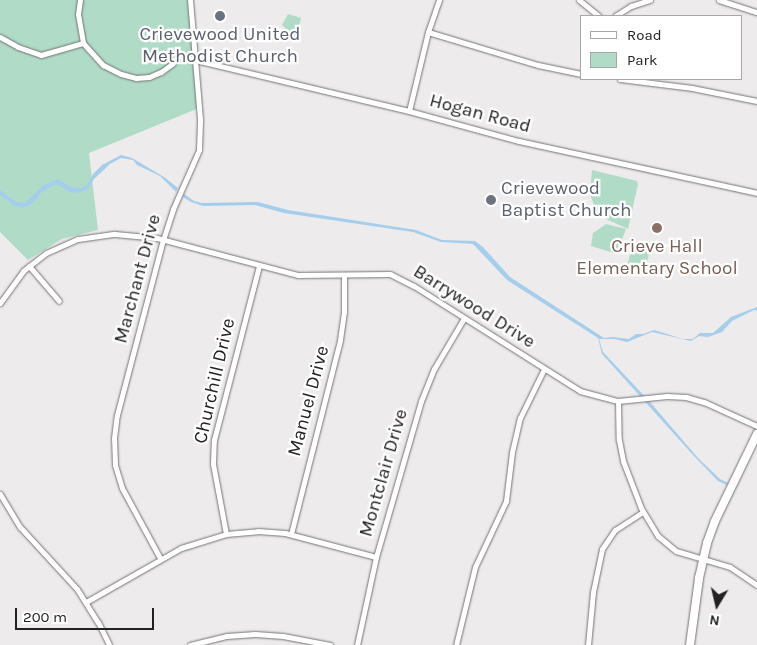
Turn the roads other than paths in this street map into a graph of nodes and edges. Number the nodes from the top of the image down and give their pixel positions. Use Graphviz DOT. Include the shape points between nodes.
graph roads {
  1 [pos="80,0"];
  2 [pos="190,0"];
  3 [pos="439,0"];
  4 [pos="579,0"];
  5 [pos="650,0"];
  6 [pos="719,0"];
  7 [pos="757,12"];
  8 [pos="598,15"];
  9 [pos="617,15"];
  10 [pos="428,32"];
  11 [pos="0,37"];
  12 [pos="83,43"];
  13 [pos="196,61"];
  14 [pos="580,74"];
  15 [pos="628,80"];
  16 [pos="757,101"];
  17 [pos="409,111"];
  18 [pos="757,194"];
  19 [pos="163,240"];
  20 [pos="29,266"];
  21 [pos="259,266"];
  22 [pos="344,275"];
  23 [pos="59,301"];
  24 [pos="0,303"];
  25 [pos="464,318"];
  26 [pos="544,369"];
  27 [pos="618,402"];
  28 [pos="757,426"];
  29 [pos="757,434"];
  30 [pos="0,494"];
  31 [pos="643,512"];
  32 [pos="226,534"];
  33 [pos="291,534"];
  34 [pos="376,557"];
  35 [pos="160,558"];
  36 [pos="702,560"];
  37 [pos="757,585"];
  38 [pos="86,602"];
  39 [pos="110,645"];
  40 [pos="190,645"];
  41 [pos="330,645"];
  42 [pos="357,645"];
  43 [pos="456,645"];
  44 [pos="588,645"];
  45 [pos="690,645"];
  1 -- 12 [label="street" via="78,18"];
  2 -- 13 [label="street, Marchant Drive"];
  3 -- 10 [label="street"];
  4 -- 8 [label="street"];
  5 -- 9 [label="street"];
  6 -- 7 [label="street"];
  10 -- 14 [label="street" via="538,65"];
  10 -- 17 [label="street"];
  11 -- 12 [label="street" via="41,54"];
  12 -- 13 [label="street, Hogan Road" via="103,65 131,77 155,75 178,56"];
  13 -- 17 [label="street, Hogan Road"];
  13 -- 19 [label="street, Marchant Drive" via="200,125 198,150"];
  15 -- 16 [label="street"];
  17 -- 18 [label="street, Hogan Road" via="519,141"];
  19 -- 20 [label="street, Barrywood Drive" via="121,234 82,238 54,248"];
  19 -- 21 [label="street, Barrywood Drive"];
  19 -- 35 [label="street, Marchant Drive" via="117,415 113,443 115,466 122,488"];
  20 -- 23 [label="street"];
  20 -- 24 [label="street, Barrywood Drive"];
  21 -- 22 [label="street, Barrywood Drive" via="298,275"];
  21 -- 32 [label="street, Churchill Drive" via="214,440 213,464"];
  22 -- 25 [label="street, Barrywood Drive" via="393,276"];
  22 -- 33 [label="street, Manuel Drive" via="344,316 340,340"];
  25 -- 26 [label="street, Barrywood Drive"];
  25 -- 34 [label="street, Montclair Drive" via="425,389"];
  26 -- 27 [label="street, Barrywood Drive" via="580,391"];
  26 -- 43 [label="street" via="520,418 506,502 477,562"];
  27 -- 28 [label="street, Barrywood Drive" via="677,396 699,400"];
  27 -- 31 [label="street" via="622,456"];
  29 -- 36 [label="street" via="715,521"];
  30 -- 38 [label="street" via="20,528 67,576"];
  31 -- 36 [label="street" via="665,544"];
  31 -- 44 [label="street" via="615,530 602,549 593,592"];
  32 -- 33 [label="street" via="258,531"];
  32 -- 35 [label="street" via="190,544"];
  33 -- 34 [label="street"];
  34 -- 42 [label="street, Montclair Drive"];
  35 -- 38 [label="street"];
  36 -- 37 [label="street" via="730,566"];
  36 -- 45 [label="street"];
  38 -- 39 [label="street"];
  40 -- 41 [label="street" via="227,636 255,634"];
}
